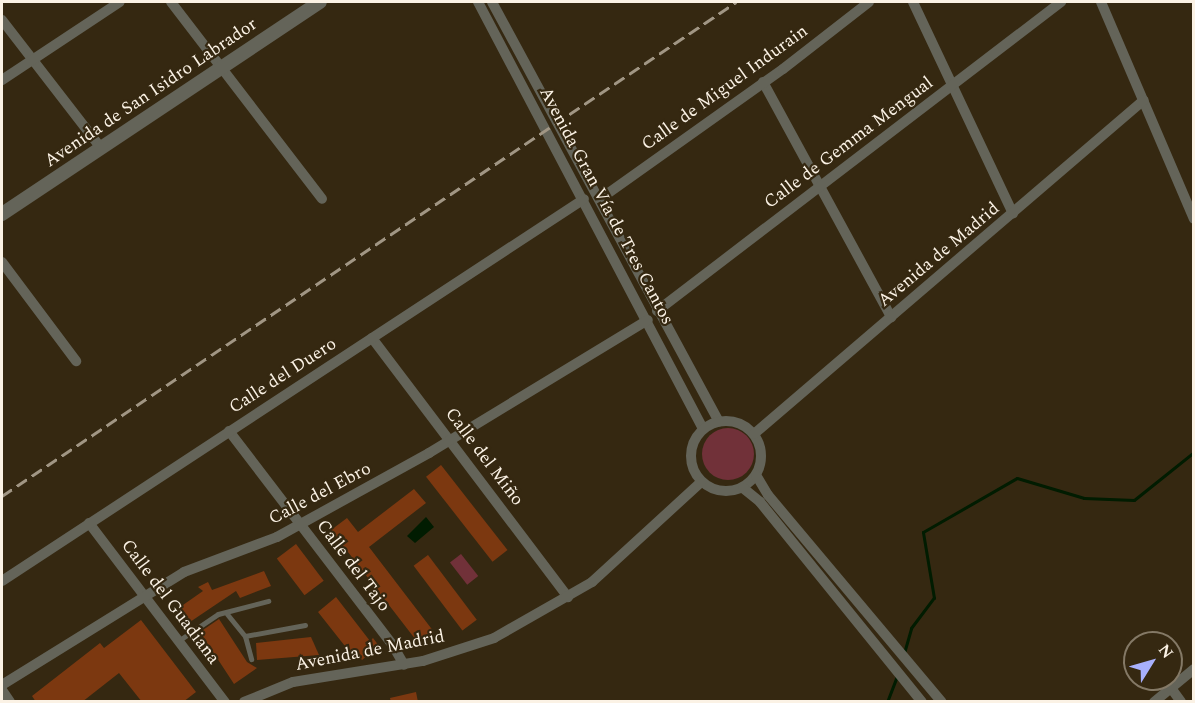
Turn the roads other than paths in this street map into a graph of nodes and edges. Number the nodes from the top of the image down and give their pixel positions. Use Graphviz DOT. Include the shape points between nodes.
graph roads {
  1 [pos="120,2"];
  2 [pos="171,2"];
  3 [pos="320,2"];
  4 [pos="478,2"];
  5 [pos="492,2"];
  6 [pos="869,2"];
  7 [pos="914,2"];
  8 [pos="1060,2"];
  9 [pos="1101,2"];
  10 [pos="2,20"];
  11 [pos="33,61"];
  12 [pos="221,69"];
  13 [pos="2,80"];
  14 [pos="764,82"];
  15 [pos="952,85"];
  16 [pos="1144,100"];
  17 [pos="101,148"];
  18 [pos="819,187"];
  19 [pos="322,199"];
  20 [pos="584,199"];
  21 [pos="600,200"];
  22 [pos="2,214"];
  23 [pos="1013,214"];
  24 [pos="1194,219"];
  25 [pos="2,262"];
  26 [pos="657,311"];
  27 [pos="891,317"];
  28 [pos="648,320"];
  29 [pos="372,338"];
  30 [pos="76,361"];
  31 [pos="719,421"];
  32 [pos="703,428"];
  33 [pos="230,431"];
  34 [pos="754,434"];
  35 [pos="451,441"];
  36 [pos="756,475"];
  37 [pos="701,482"];
  38 [pos="743,488"];
  39 [pos="89,523"];
  40 [pos="301,525"];
  41 [pos="2,581"];
  42 [pos="143,596"];
  43 [pos="568,597"];
  44 [pos="268,601"];
  45 [pos="227,614"];
  46 [pos="305,625"];
  47 [pos="244,636"];
  48 [pos="178,641"];
  49 [pos="251,658"];
  50 [pos="404,665"];
  51 [pos="2,685"];
  52 [pos="2,690"];
  53 [pos="1167,691"];
  54 [pos="10,702"];
  55 [pos="225,702"];
  56 [pos="244,702"];
  57 [pos="922,702"];
  58 [pos="942,702"];
  59 [pos="1154,702"];
  1 -- 11 [label="street"];
  2 -- 12 [label="street"];
  3 -- 12 [label="street, Avenida de San Isidro Labrador"];
  4 -- 20 [label="street, Avenida Gran Vía de Tres Cantos"];
  5 -- 21 [label="street, Avenida Gran Vía de Tres Cantos"];
  6 -- 14 [label="street, Calle de Miguel Indurain"];
  7 -- 15 [label="street"];
  8 -- 15 [label="street, Calle de Gemma Mengual"];
  9 -- 16 [label="street"];
  10 -- 11 [label="street"];
  11 -- 13 [label="street"];
  11 -- 17 [label="street"];
  12 -- 17 [label="street, Avenida de San Isidro Labrador"];
  12 -- 19 [label="street"];
  14 -- 18 [label="street"];
  14 -- 21 [label="street, Calle de Miguel Indurain"];
  15 -- 18 [label="street, Calle de Gemma Mengual"];
  15 -- 23 [label="street"];
  16 -- 23 [label="street, Avenida de Madrid"];
  16 -- 24 [label="street"];
  17 -- 22 [label="street, Avenida de San Isidro Labrador"];
  18 -- 26 [label="street, Calle de Gemma Mengual"];
  18 -- 27 [label="street"];
  20 -- 28 [label="street, Avenida Gran Vía de Tres Cantos"];
  20 -- 29 [label="street, Calle del Duero"];
  21 -- 26 [label="street, Avenida Gran Vía de Tres Cantos"];
  23 -- 27 [label="street, Avenida de Madrid"];
  25 -- 30 [label="street"];
  26 -- 31 [label="street, Avenida Gran Vía de Tres Cantos"];
  27 -- 34 [label="street, Avenida de Madrid"];
  28 -- 32 [label="street, Avenida Gran Vía de Tres Cantos"];
  28 -- 35 [label="street, Calle del Ebro"];
  29 -- 33 [label="street, Calle del Duero"];
  29 -- 35 [label="street, Calle del Miño"];
  31 -- 32 [label="street"];
  31 -- 34 [label="street" via="739,423"];
  32 -- 37 [label="street" via="690,456"];
  33 -- 39 [label="street, Calle del Duero"];
  33 -- 40 [label="street, Calle del Tajo"];
  34 -- 36 [label="street" via="761,455"];
  35 -- 40 [label="street, Calle del Ebro"];
  35 -- 43 [label="street, Calle del Miño"];
  36 -- 38 [label="street"];
  36 -- 58 [label="street" via="768,495"];
  37 -- 38 [label="street" via="722,492"];
  37 -- 43 [label="street, Avenida de Madrid" via="616,563"];
  38 -- 57 [label="street" via="760,502"];
  39 -- 41 [label="street, Calle del Duero"];
  39 -- 42 [label="street, Calle del Guadiana"];
  40 -- 42 [label="street, Calle del Ebro" via="184,572"];
  40 -- 50 [label="street, Calle del Tajo"];
  42 -- 48 [label="street, Calle del Guadiana"];
  42 -- 51 [label="street, Calle del Ebro"];
  43 -- 50 [label="street, Avenida de Madrid" via="472,647"];
  44 -- 45 [label="lane"];
  45 -- 47 [label="lane"];
  45 -- 48 [label="lane" via="208,620"];
  46 -- 47 [label="lane"];
  47 -- 49 [label="lane"];
  48 -- 55 [label="street, Calle del Guadiana"];
  50 -- 56 [label="street, Avenida de Madrid" via="293,682"];
  52 -- 54 [label="street"];
  53 -- 59 [label="street"];
}
